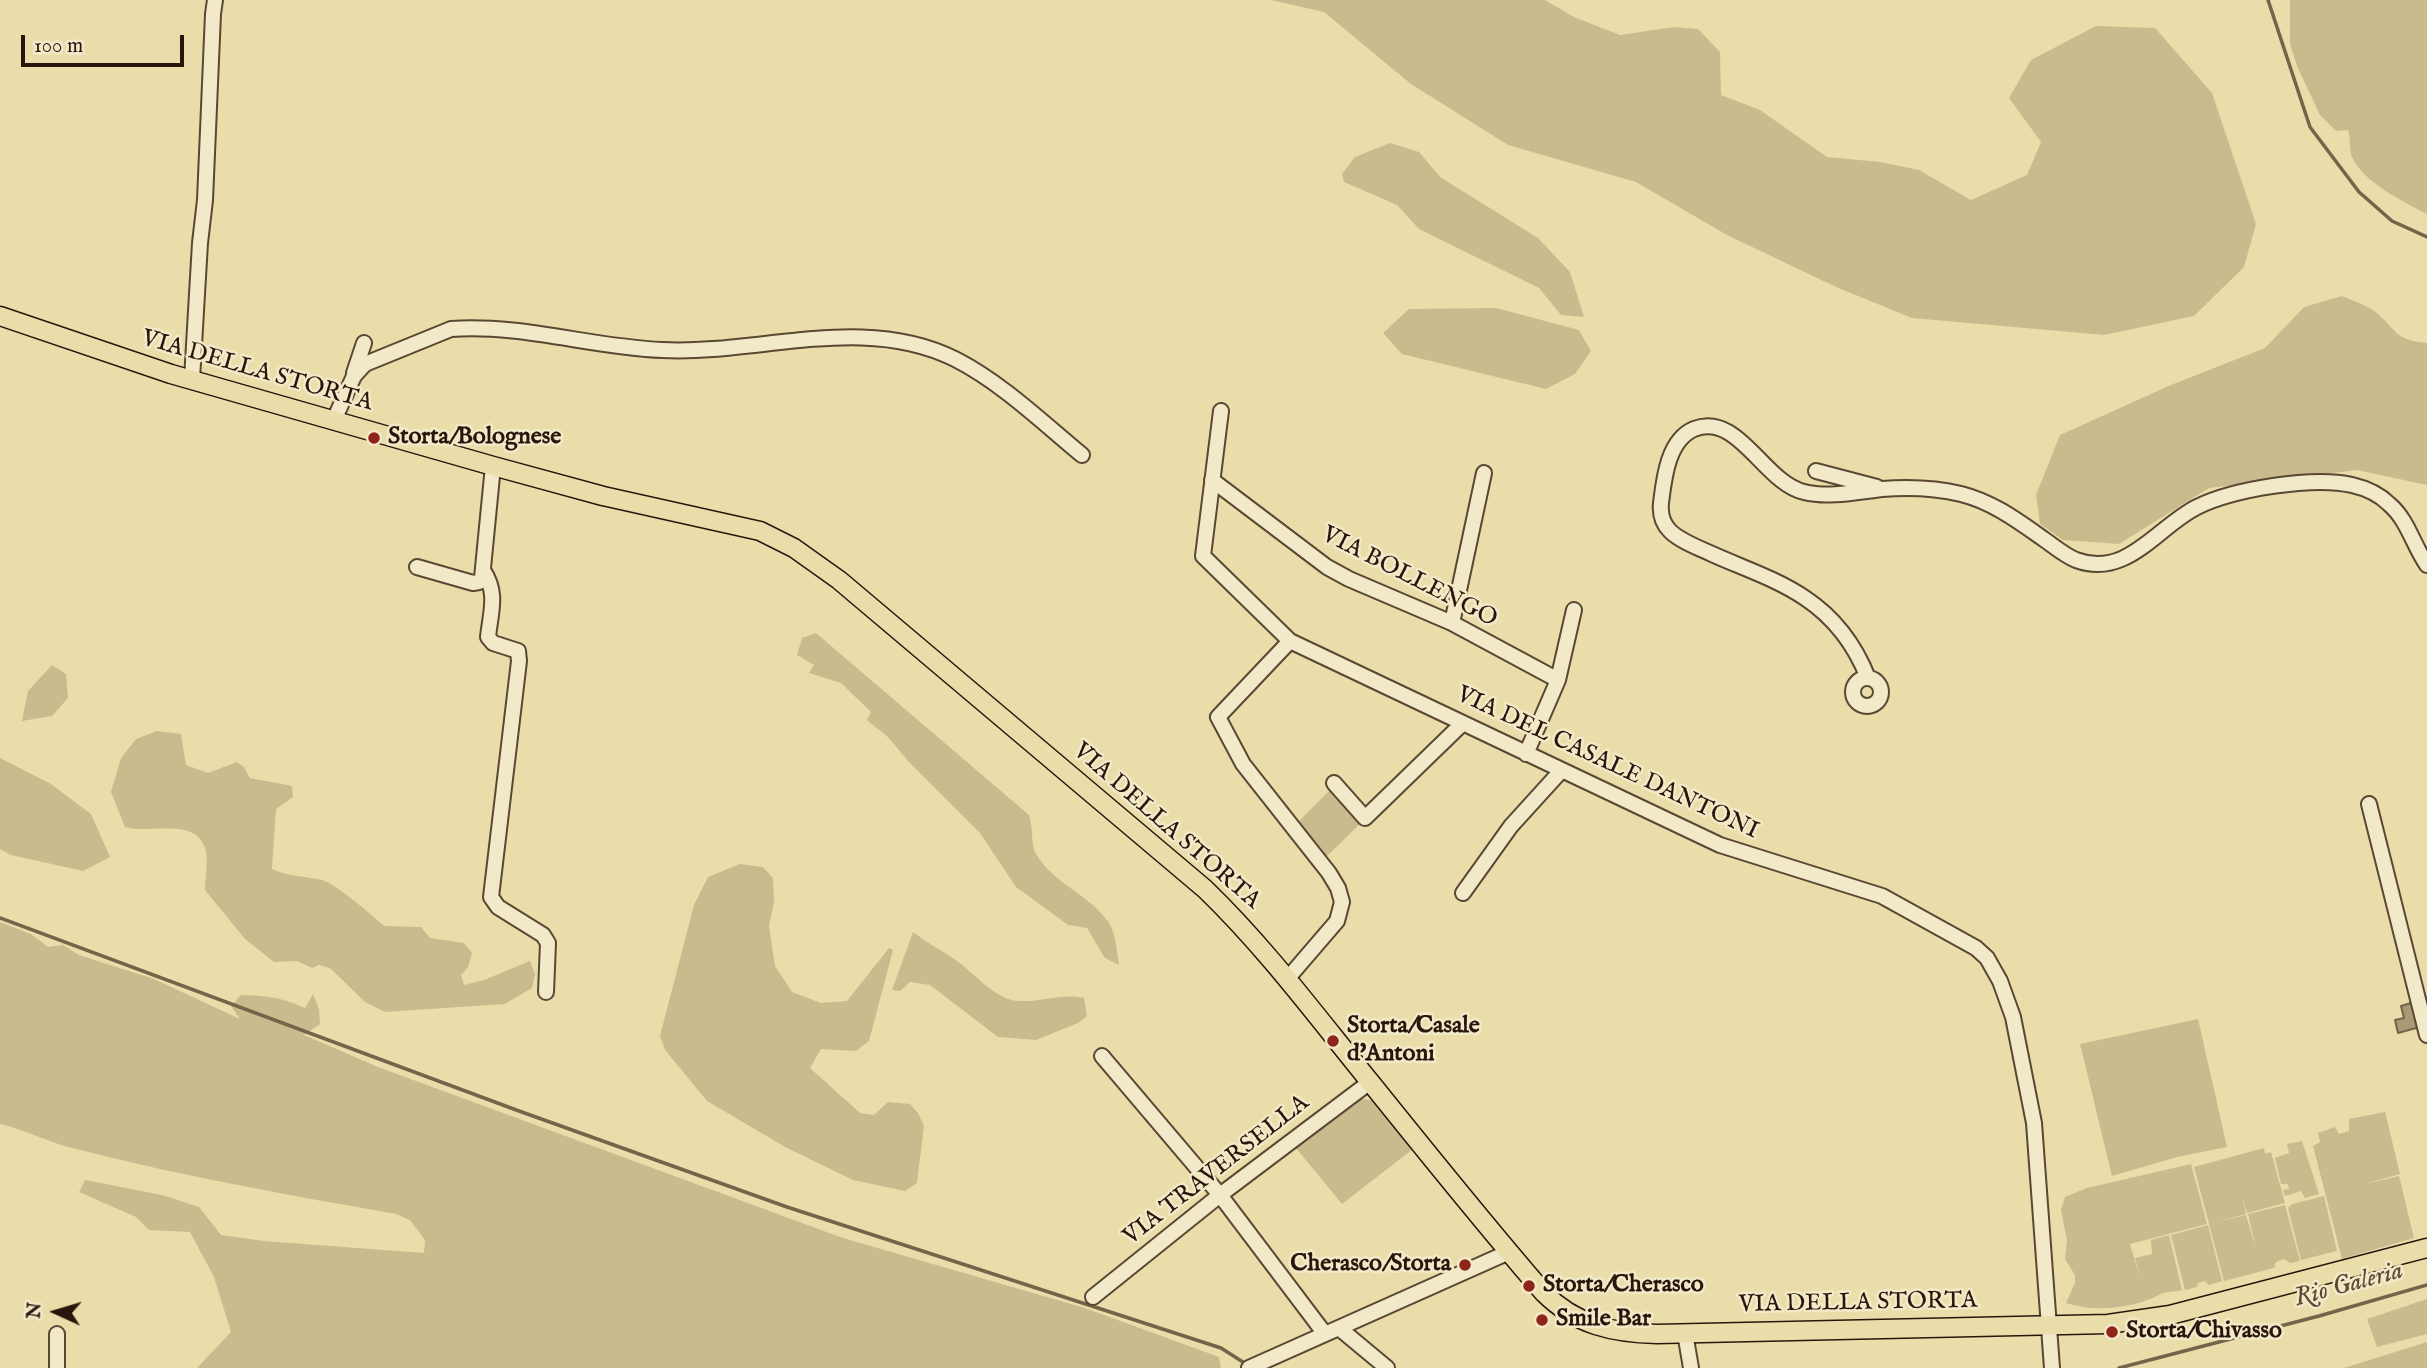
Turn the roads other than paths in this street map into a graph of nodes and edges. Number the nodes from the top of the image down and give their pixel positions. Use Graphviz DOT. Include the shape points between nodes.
graph roads {
  1 [pos="215,0"];
  2 [pos="197,190"];
  3 [pos="200,243"];
  4 [pos="0,316"];
  5 [pos="364,343"];
  6 [pos="191,379"];
  7 [pos="352,381"];
  8 [pos="1222,411"];
  9 [pos="334,420"];
  10 [pos="1082,455"];
  11 [pos="493,466"];
  12 [pos="1815,471"];
  13 [pos="1484,473"];
  14 [pos="1212,480"];
  15 [pos="1885,489"];
  16 [pos="2427,565"];
  17 [pos="416,567"];
  18 [pos="483,569"];
  19 [pos="1574,610"];
  20 [pos="1452,623"];
  21 [pos="1290,641"];
  22 [pos="1868,678"];
  23 [pos="1559,680"];
  24 [pos="1463,723"];
  25 [pos="1526,754"];
  26 [pos="1561,771"];
  27 [pos="1334,783"];
  28 [pos="2369,804"];
  29 [pos="1463,893"];
  30 [pos="1288,978"];
  31 [pos="545,992"];
  32 [pos="2427,1035"];
  33 [pos="1102,1056"];
  34 [pos="1370,1082"];
  35 [pos="1220,1195"];
  36 [pos="2427,1248"];
  37 [pos="1509,1252"];
  38 [pos="1093,1297"];
  39 [pos="2050,1325"];
  40 [pos="1332,1331"];
  41 [pos="1685,1332"];
  42 [pos="58,1334"];
  43 [pos="1253,1366"];
  44 [pos="57,1368"];
  45 [pos="1387,1368"];
  46 [pos="1691,1368"];
  47 [pos="2052,1368"];
  1 -- 3 [label="street"];
  2 -- 3 [label="street"];
  3 -- 6 [label="street"];
  4 -- 6 [label="main road, VIA DELLA STORTA"];
  5 -- 7 [label="street"];
  6 -- 9 [label="main road, VIA DELLA STORTA"];
  7 -- 9 [label="street"];
  7 -- 10 [label="street" via="372,359 451,329 550,334 667,351 844,337 891,339 940,352 983,375"];
  8 -- 14 [label="street"];
  9 -- 11 [label="main road, VIA DELLA STORTA"];
  11 -- 18 [label="street"];
  11 -- 30 [label="main road, VIA DELLA STORTA" via="760,531 794,548 839,580 1171,859 1239,922"];
  12 -- 15 [label="street"];
  13 -- 20 [label="street"];
  14 -- 20 [label="street, VIA BOLLENGO" via="1327,567"];
  14 -- 21 [label="street, VIA DEL CASALE DANTONI" via="1203,556"];
  15 -- 16 [label="street" via="1946,491 1977,498 2073,558 2103,564 2133,555 2176,519 2215,500 2257,489 2342,483 2374,493 2396,510"];
  15 -- 22 [label="street" via="1800,492 1782,482 1730,432 1706,426 1689,432 1674,447 1661,505 1663,521 1673,533 1781,584 1823,612 1847,637"];
  17 -- 18 [label="street" via="473,583 479,582"];
  18 -- 31 [label="street" via="492,595 488,637 518,651 519,661 491,897 548,943"];
  19 -- 23 [label="street"];
  20 -- 23 [label="street, VIA BOLLENGO"];
  21 -- 24 [label="street, VIA DEL CASALE DANTONI"];
  21 -- 30 [label="street" via="1219,717 1243,764 1329,873 1341,896 1337,921"];
  23 -- 25 [label="street"];
  24 -- 25 [label="street, VIA DEL CASALE DANTONI"];
  24 -- 27 [label="street" via="1365,818"];
  25 -- 26 [label="street, VIA DEL CASALE DANTONI"];
  26 -- 29 [label="street" via="1511,826"];
  26 -- 39 [label="street, VIA DEL CASALE DANTONI" via="1720,845 1882,896 1987,958 2013,1017 2030,1096"];
  28 -- 32 [label="street"];
  30 -- 34 [label="main road, VIA DELLA STORTA"];
  33 -- 35 [label="street"];
  34 -- 35 [label="street, VIA TRAVERSELLA"];
  34 -- 37 [label="main road, VIA DELLA STORTA"];
  35 -- 38 [label="street, VIA TRAVERSELLA"];
  35 -- 40 [label="street"];
  36 -- 39 [label="main road, VIA DELLA STORTA" via="2170,1315 2108,1324"];
  37 -- 40 [label="street"];
  37 -- 41 [label="main road, VIA DELLA STORTA" via="1556,1305 1586,1323 1626,1333"];
  39 -- 41 [label="main road, VIA DELLA STORTA"];
  39 -- 47 [label="street, VIA DEL CASALE DANTONI"];
  40 -- 43 [label="street"];
  40 -- 45 [label="street"];
  41 -- 46 [label="street"];
  42 -- 44 [label="street"];
}
